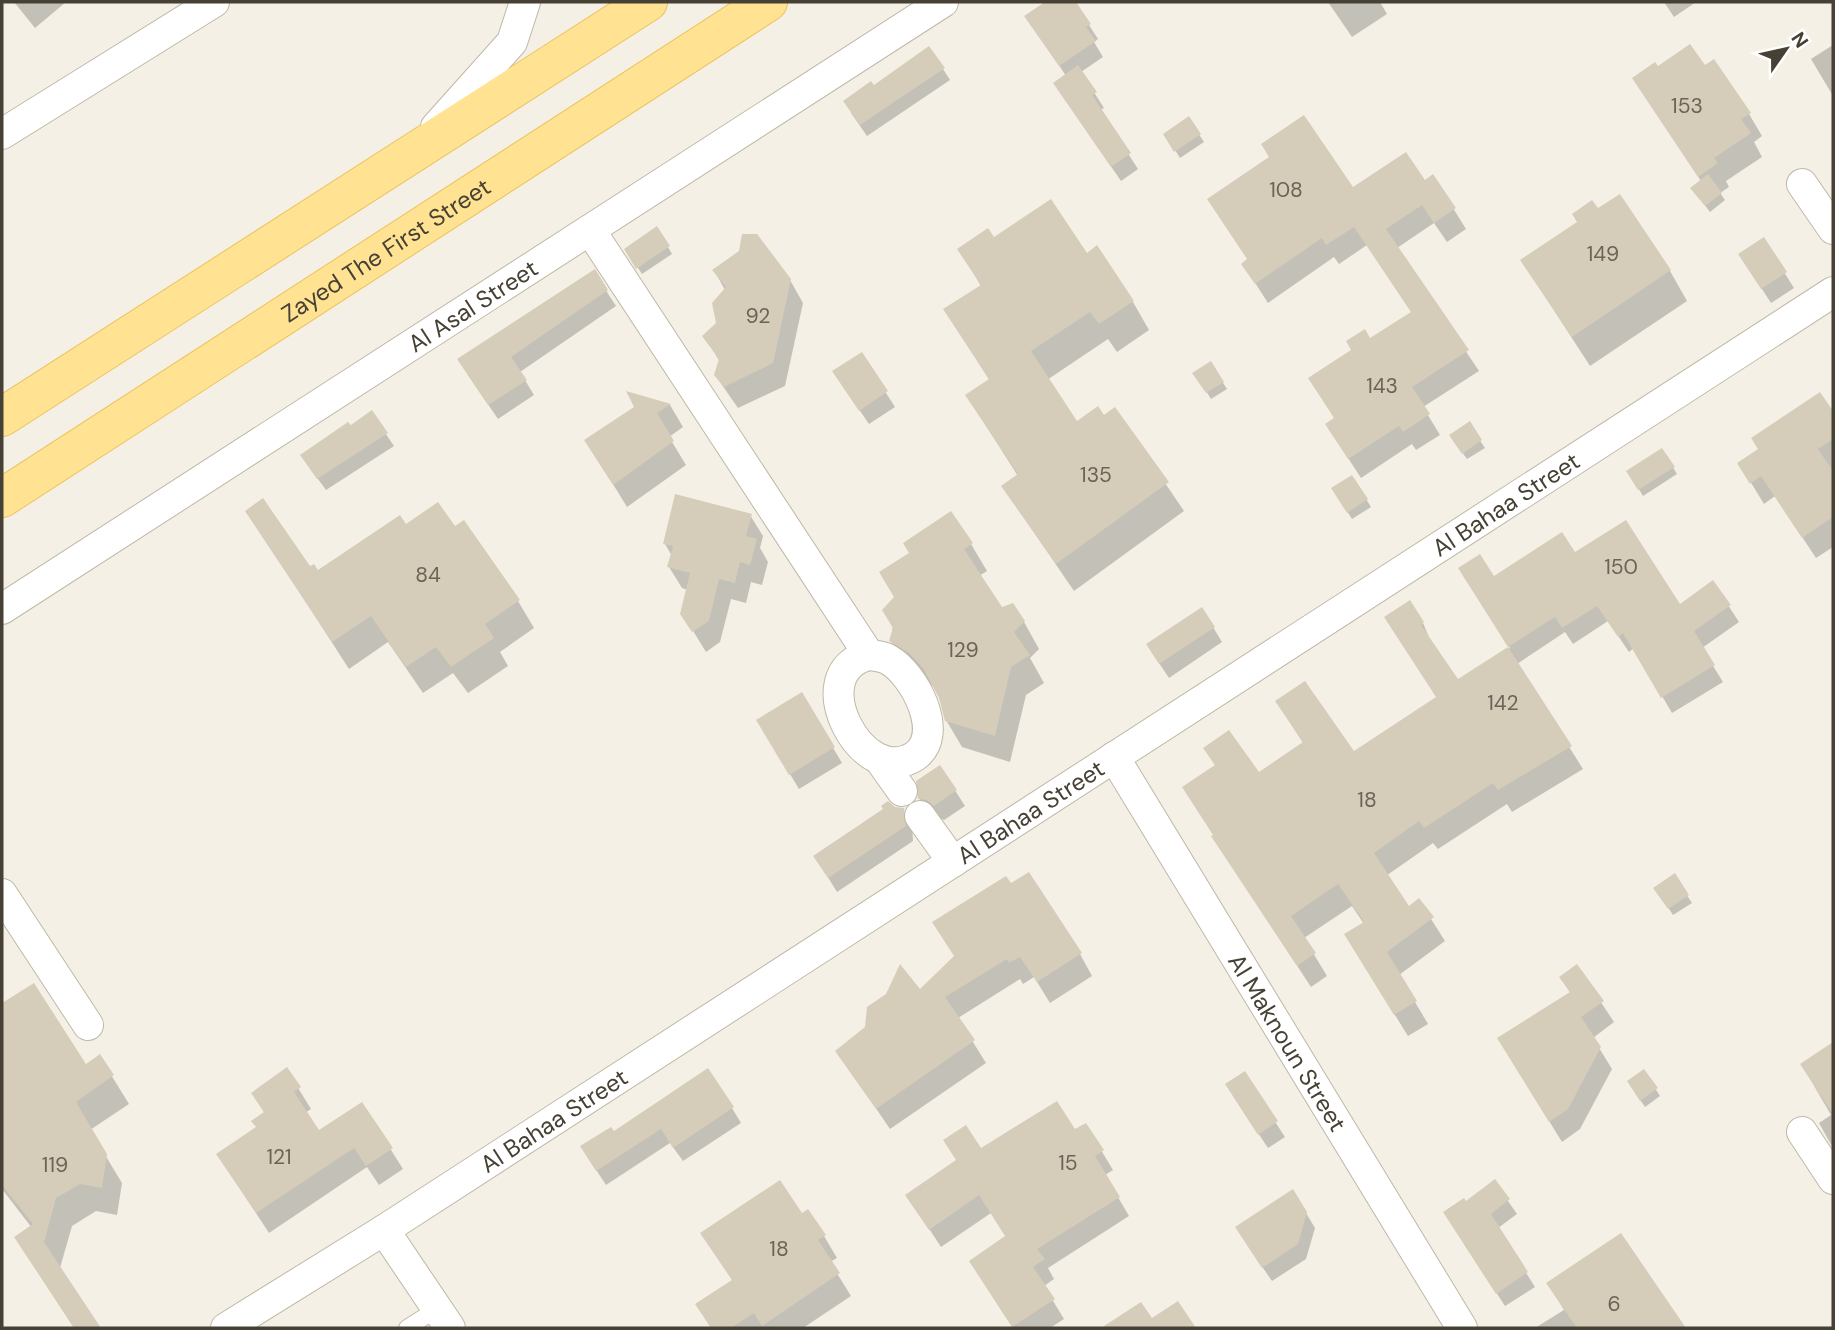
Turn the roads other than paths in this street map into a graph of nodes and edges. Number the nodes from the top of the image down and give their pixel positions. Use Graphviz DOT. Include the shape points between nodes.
graph roads {
  1 [pos="214,2"];
  2 [pos="525,2"];
  3 [pos="648,2"];
  4 [pos="768,2"];
  5 [pos="943,2"];
  6 [pos="2,134"];
  7 [pos="413,152"];
  8 [pos="1802,184"];
  9 [pos="1833,229"];
  10 [pos="590,230"];
  11 [pos="1833,292"];
  12 [pos="2,417"];
  13 [pos="2,498"];
  14 [pos="2,609"];
  15 [pos="869,655"];
  16 [pos="1115,757"];
  17 [pos="880,760"];
  18 [pos="902,791"];
  19 [pos="920,816"];
  20 [pos="953,862"];
  21 [pos="2,894"];
  22 [pos="88,1025"];
  23 [pos="1802,1132"];
  24 [pos="1833,1179"];
  25 [pos="384,1230"];
  26 [pos="443,1318"];
  27 [pos="226,1328"];
  28 [pos="407,1328"];
  29 [pos="1462,1328"];
  1 -- 6 [label="street"];
  2 -- 7 [label="street" via="512,42"];
  3 -- 7 [label="main road"];
  4 -- 13 [label="main road, Zayed The First Street"];
  5 -- 10 [label="street, Al Asal Street"];
  7 -- 12 [label="main road"];
  8 -- 9 [label="street"];
  10 -- 14 [label="street, Al Asal Street"];
  10 -- 15 [label="street"];
  11 -- 16 [label="street, Al Bahaa Street"];
  15 -- 17 [label="street" via="842,672 838,694 844,717 859,743"];
  15 -- 17 [label="street" via="890,660 900,668 925,707 929,723 926,742 913,757 892,763"];
  16 -- 20 [label="street, Al Bahaa Street"];
  16 -- 29 [label="street, Al Maknoun Street"];
  17 -- 18 [label="street"];
  19 -- 20 [label="street"];
  20 -- 25 [label="street, Al Bahaa Street"];
  21 -- 22 [label="street"];
  23 -- 24 [label="street"];
  25 -- 26 [label="street"];
  25 -- 27 [label="street, Al Bahaa Street"];
  26 -- 28 [label="lane"];
}
